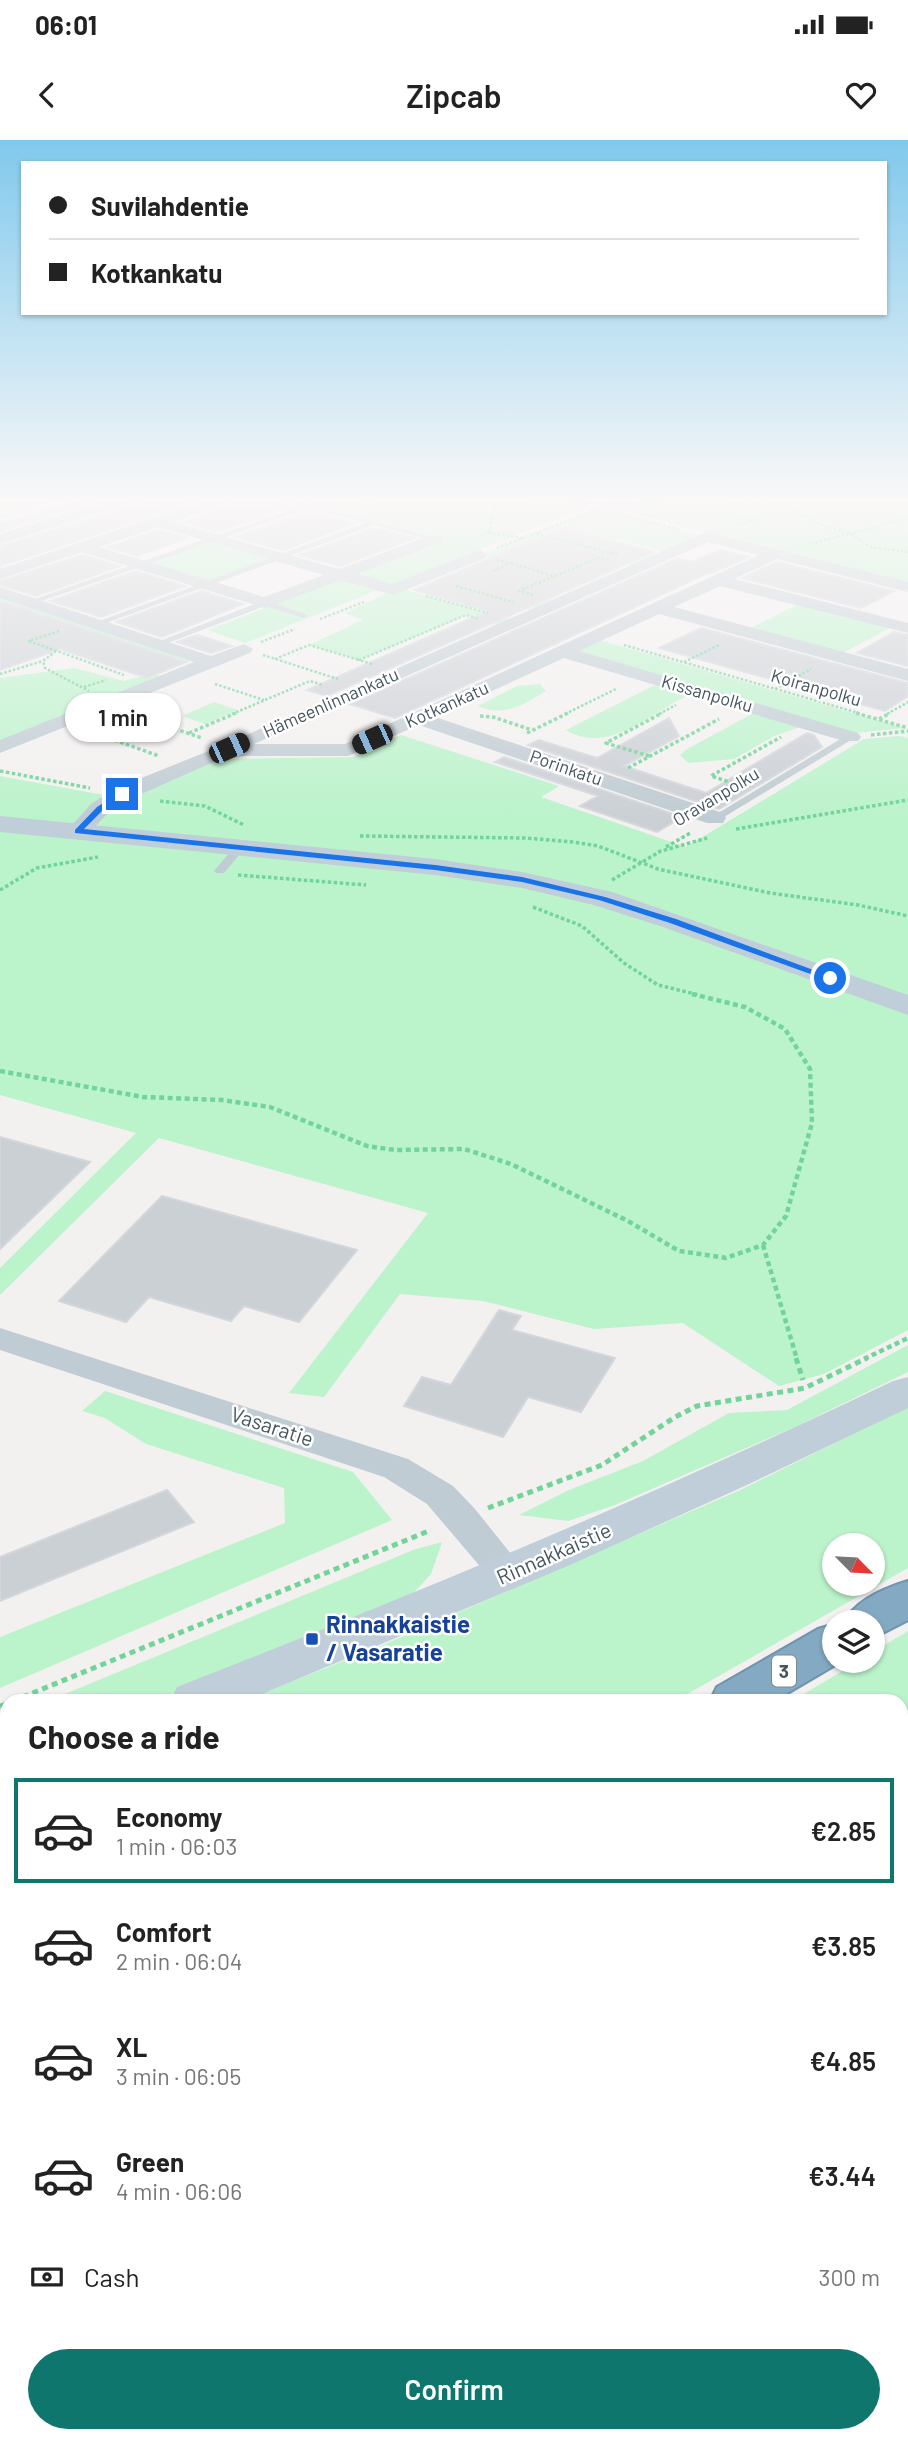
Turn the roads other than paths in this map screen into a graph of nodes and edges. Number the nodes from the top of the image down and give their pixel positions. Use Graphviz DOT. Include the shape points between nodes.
graph roads {
  1 [pos="37,604"];
  2 [pos="147,604"];
  3 [pos="261,604"];
  4 [pos="270,604"];
  5 [pos="553,604"];
  6 [pos="665,604"];
  7 [pos="814,604"];
  8 [pos="657,608"];
  9 [pos="304,615"];
  10 [pos="94,624"];
  11 [pos="908,628"];
  12 [pos="157,644"];
  13 [pos="244,649"];
  14 [pos="564,652"];
  15 [pos="211,662"];
  16 [pos="908,675"];
  17 [pos="418,718"];
  18 [pos="851,737"];
  19 [pos="0,747"];
  20 [pos="227,749"];
  21 [pos="0,824"];
  22 [pos="718,829"];
  23 [pos="78,831"];
  24 [pos="243,837"];
  25 [pos="220,871"];
  26 [pos="908,1006"];
  27 [pos="0,1339"];
  28 [pos="908,1391"];
  29 [pos="508,1574"];
  30 [pos="908,1598"];
  31 [pos="885,1612"];
  32 [pos="822,1650"];
  33 [pos="212,1694"];
  34 [pos="746,1694"];
  1 -- 10 [label="street"];
  2 -- 10 [label="lane"];
  3 -- 12 [label="lane"];
  4 -- 9 [label="lane"];
  5 -- 20 [label="street, Hämeenlinnankatu"];
  6 -- 8 [label="street, Kotkankatu"];
  7 -- 11 [label="street"];
  8 -- 14 [label="street, Kotkankatu"];
  8 -- 16 [label="street"];
  10 -- 12 [label="street"];
  12 -- 15 [label="street"];
  13 -- 15 [label="street"];
  14 -- 17 [label="street, Kotkankatu"];
  14 -- 18 [label="street, Kissanpolku"];
  15 -- 19 [label="street"];
  17 -- 20 [label="street, Kotkankatu" via="348,750"];
  17 -- 22 [label="street, Porinkatu" via="604,781"];
  18 -- 22 [label="lane, Oravanpolku" via="759,792"];
  20 -- 23 [label="street, Kotkankatu" via="122,794"];
  21 -- 23 [label="street"];
  23 -- 24 [label="street"];
  24 -- 25 [label="lane"];
  24 -- 26 [label="street" via="561,888 673,921"];
  27 -- 29 [label="street, Vasaratie" via="396,1468 440,1495"];
  28 -- 29 [label="street, Rinnakkaistie" via="775,1457"];
  29 -- 33 [label="street, Rinnakkaistie"];
  30 -- 31 [label="highway"];
  32 -- 34 [label="highway, 3"];
}
